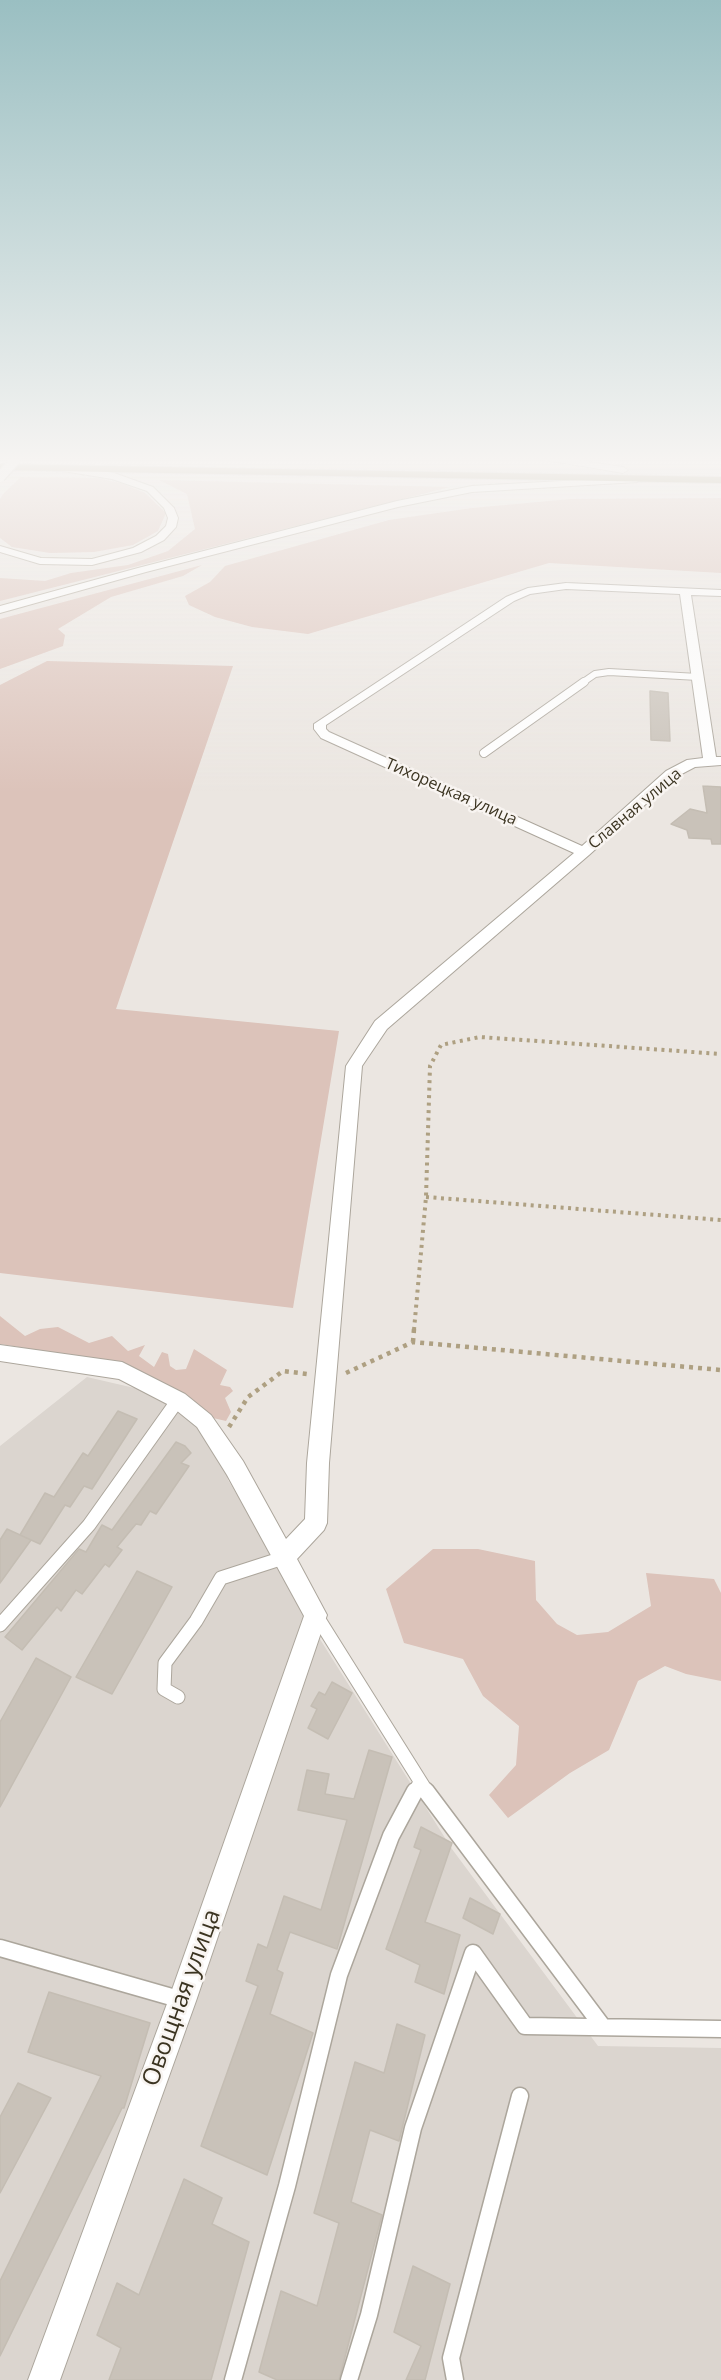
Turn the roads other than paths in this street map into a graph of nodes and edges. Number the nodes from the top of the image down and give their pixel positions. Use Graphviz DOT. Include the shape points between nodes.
graph roads {
  1 [pos="141,570"];
  2 [pos="685,592"];
  3 [pos="721,593"];
  4 [pos="0,610"];
  5 [pos="698,678"];
  6 [pos="484,753"];
  7 [pos="716,761"];
  8 [pos="584,852"];
  9 [pos="0,1353"];
  10 [pos="178,1400"];
  11 [pos="283,1558"];
  12 [pos="316,1615"];
  13 [pos="0,1625"];
  14 [pos="178,1696"];
  15 [pos="420,1782"];
  16 [pos="0,1948"];
  17 [pos="182,2001"];
  18 [pos="603,2027"];
  19 [pos="721,2030"];
  20 [pos="520,2096"];
  21 [pos="45,2380"];
  22 [pos="232,2380"];
  23 [pos="349,2380"];
  24 [pos="455,2380"];
  1 -- 4 [label="street"];
  2 -- 3 [label="street"];
  2 -- 5 [label="street"];
  2 -- 8 [label="street, Тихорецкая улица" via="566,586 518,595 321,722 320,729 325,735"];
  5 -- 6 [label="lane" via="595,674"];
  5 -- 7 [label="street"];
  7 -- 8 [label="street, Славная улица" via="684,766 671,774"];
  8 -- 11 [label="street, Славная улица" via="381,1025 354,1066 316,1523"];
  9 -- 10 [label="street" via="122,1371"];
  10 -- 11 [label="street" via="204,1421 235,1468"];
  10 -- 13 [label="lane" via="89,1525"];
  11 -- 12 [label="street"];
  11 -- 14 [label="lane" via="221,1578 165,1663 164,1689"];
  12 -- 15 [label="lane"];
  12 -- 17 [label="street, Овощная улица"];
  15 -- 18 [label="lane"];
  15 -- 22 [label="lane" via="391,1836 339,1975 287,2186"];
  16 -- 17 [label="lane"];
  17 -- 21 [label="street, Овощная улица"];
  18 -- 19 [label="lane"];
  18 -- 23 [label="lane" via="525,2026 473,1953 413,2128 369,2314"];
  20 -- 24 [label="lane" via="451,2358"];
}
